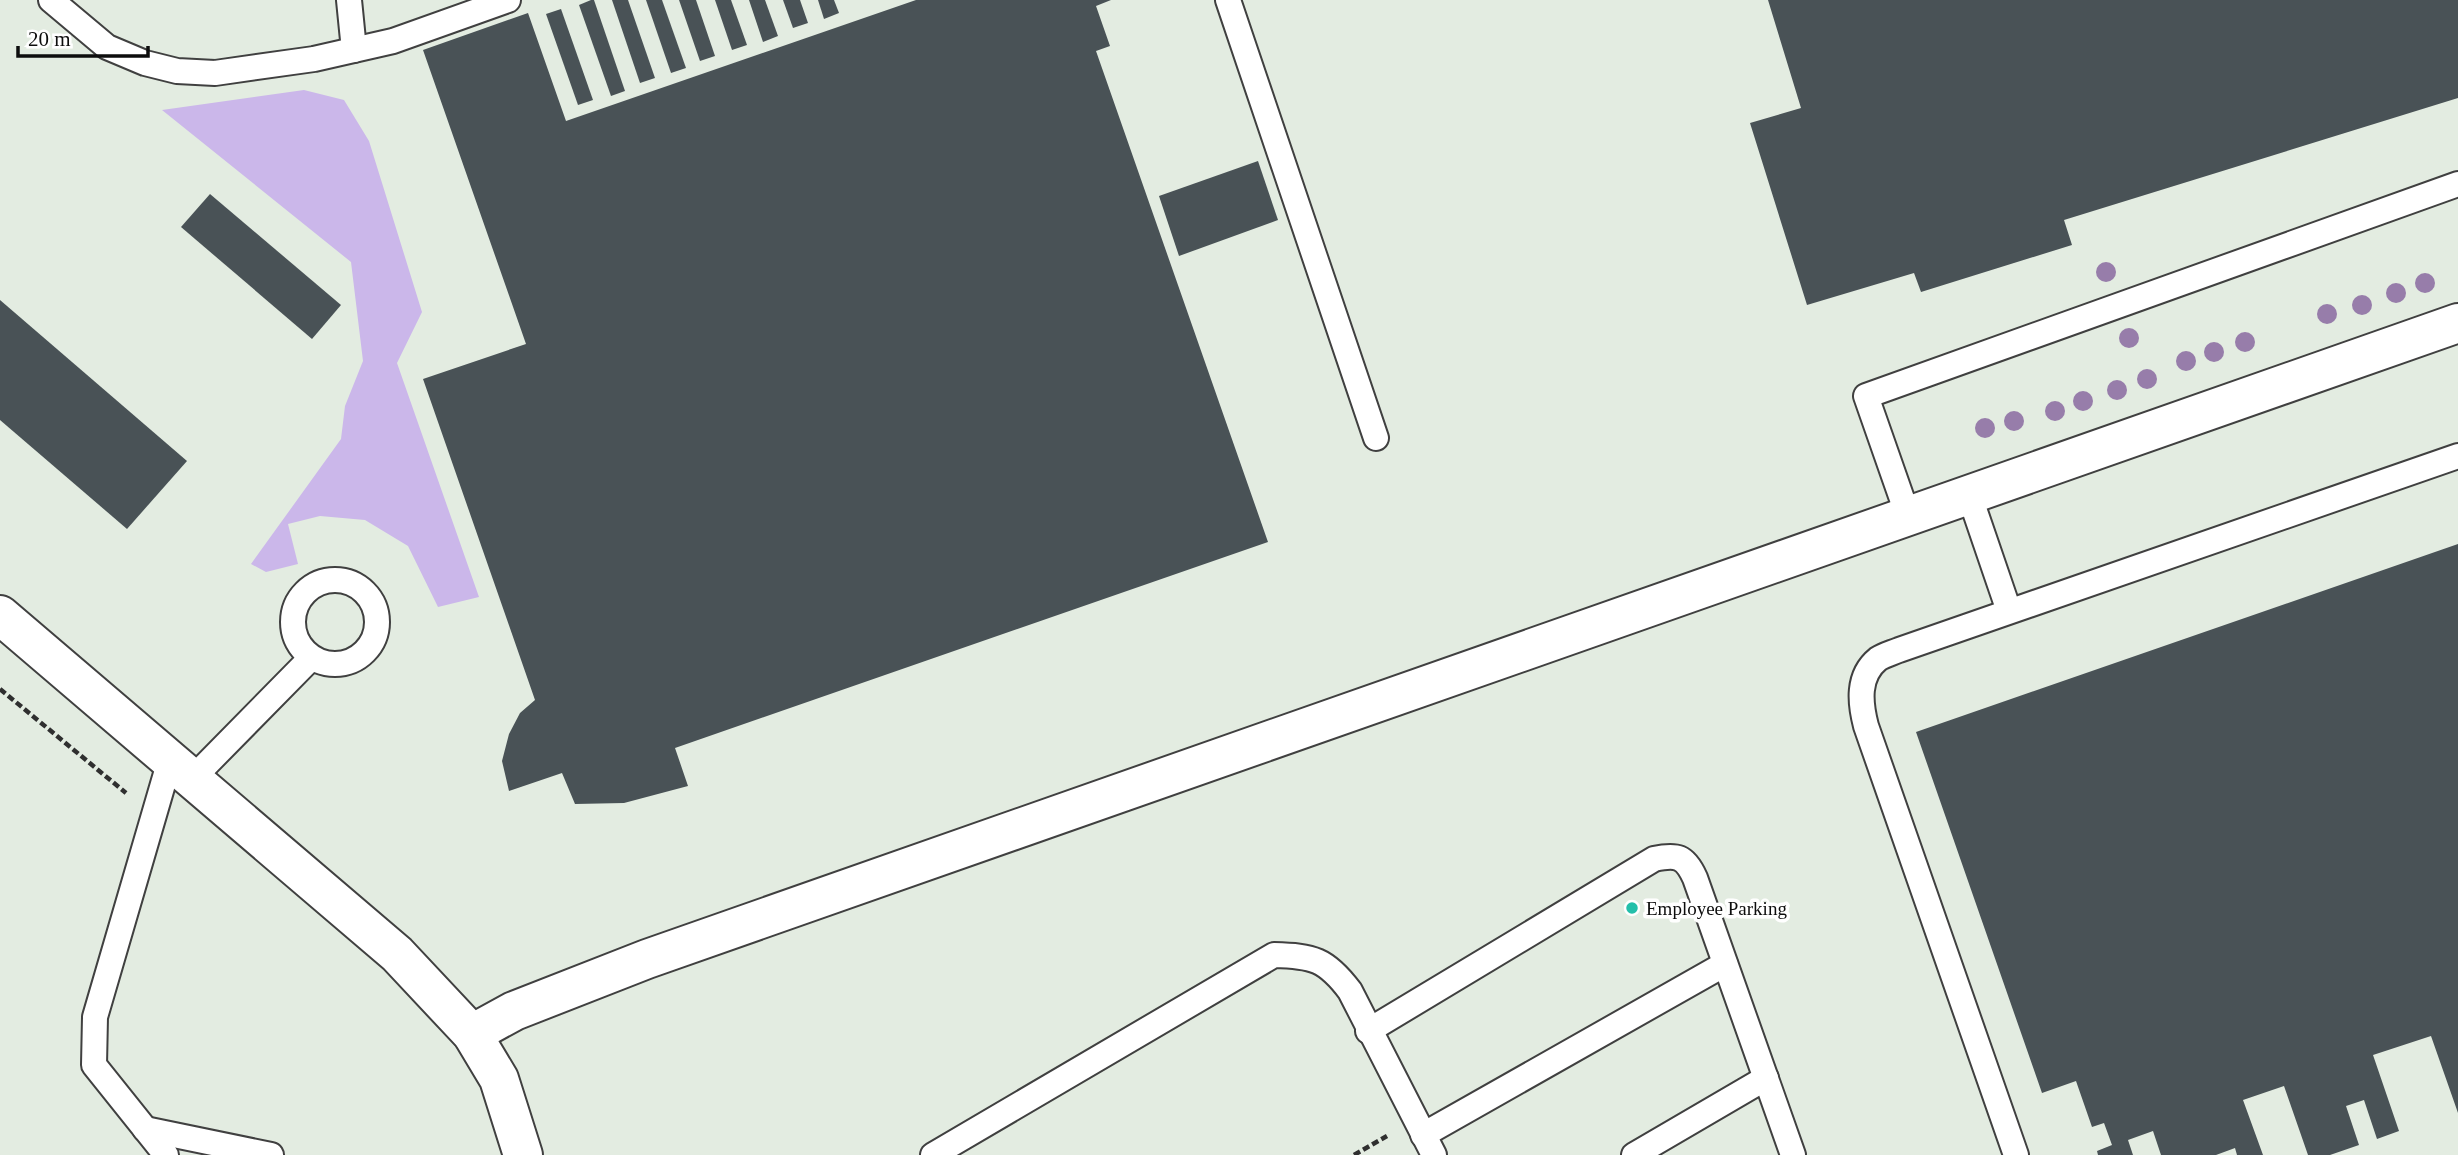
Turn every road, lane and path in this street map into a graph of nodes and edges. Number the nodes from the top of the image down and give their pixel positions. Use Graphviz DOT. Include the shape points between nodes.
graph roads {
  1 [pos="51,0"];
  2 [pos="349,0"];
  3 [pos="508,0"];
  4 [pos="1228,0"];
  5 [pos="354,50"];
  6 [pos="2458,184"];
  7 [pos="2458,323"];
  8 [pos="1376,438"];
  9 [pos="2458,456"];
  10 [pos="1969,494"];
  11 [pos="1908,516"];
  12 [pos="2009,611"];
  13 [pos="0,615"];
  14 [pos="311,658"];
  15 [pos="0,689"];
  16 [pos="181,769"];
  17 [pos="154,816"];
  18 [pos="1725,964"];
  19 [pos="1368,1031"];
  20 [pos="472,1034"];
  21 [pos="1766,1077"];
  22 [pos="145,1129"];
  23 [pos="1429,1145"];
  24 [pos="166,1155"];
  25 [pos="271,1155"];
  26 [pos="523,1155"];
  27 [pos="933,1155"];
  28 [pos="1634,1155"];
  29 [pos="1793,1155"];
  30 [pos="2016,1155"];
  1 -- 5 [label="lane" via="107,47 177,71 228,72"];
  2 -- 5 [label="lane"];
  3 -- 5 [label="lane"];
  4 -- 8 [label="lane"];
  6 -- 11 [label="lane" via="1866,396"];
  7 -- 10 [label="street"];
  9 -- 12 [label="lane"];
  10 -- 11 [label="street"];
  10 -- 12 [label="lane"];
  11 -- 20 [label="street" via="647,959 514,1011"];
  12 -- 30 [label="lane" via="1878,660 1865,678 1859,702"];
  13 -- 16 [label="street"];
  14 -- 16 [label="lane"];
  15 -- 17 [label="path"];
  16 -- 17 [label="lane"];
  16 -- 20 [label="street" via="397,954"];
  17 -- 22 [label="lane" via="96,1017 94,1053 94,1065"];
  18 -- 19 [label="lane" via="1689,865 1669,856 1654,859"];
  18 -- 21 [label="lane"];
  18 -- 23 [label="lane"];
  19 -- 23 [label="lane"];
  19 -- 27 [label="lane" via="1350,990 1334,970 1305,956 1274,956"];
  20 -- 26 [label="street" via="499,1079"];
  21 -- 28 [label="lane"];
  21 -- 29 [label="lane"];
  22 -- 24 [label="lane"];
  22 -- 25 [label="lane"];
}
